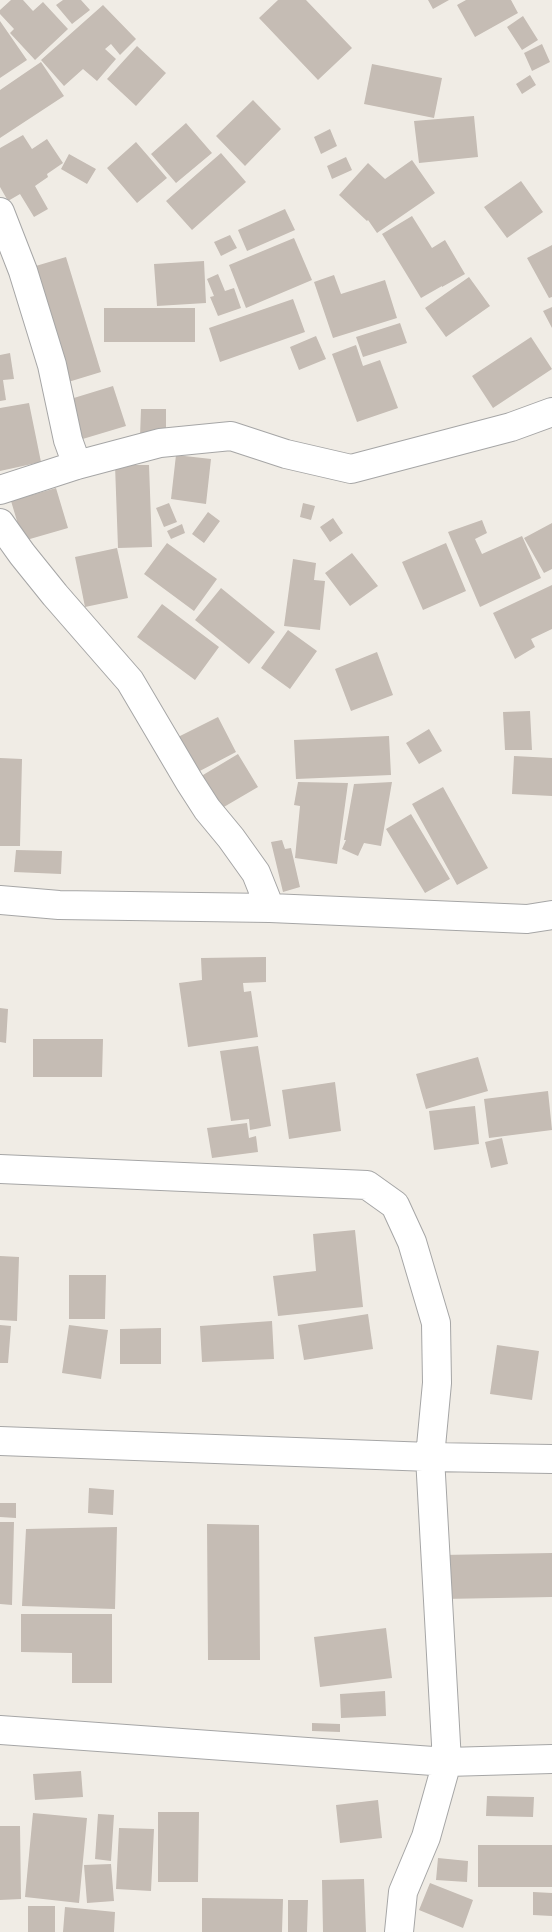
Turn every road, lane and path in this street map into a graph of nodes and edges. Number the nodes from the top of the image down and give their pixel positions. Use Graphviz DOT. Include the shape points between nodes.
graph roads {
  1 [pos="0,212"];
  2 [pos="552,412"];
  3 [pos="77,465"];
  4 [pos="0,490"];
  5 [pos="0,523"];
  6 [pos="0,900"];
  7 [pos="270,908"];
  8 [pos="552,915"];
  9 [pos="0,1169"];
  10 [pos="0,1441"];
  11 [pos="430,1457"];
  12 [pos="552,1459"];
  13 [pos="0,1730"];
  14 [pos="552,1759"];
  15 [pos="447,1762"];
  16 [pos="399,1932"];
  1 -- 3 [label="street" via="52,364 68,440"];
  2 -- 3 [label="street" via="511,428 351,469 286,454 231,436 160,443"];
  3 -- 4 [label="street"];
  5 -- 7 [label="street" via="60,601 130,680 207,809 256,873"];
  6 -- 7 [label="street" via="59,905"];
  7 -- 8 [label="street" via="527,919"];
  9 -- 11 [label="street" via="367,1185 395,1205 412,1242 436,1323 437,1383"];
  10 -- 11 [label="street"];
  11 -- 12 [label="street"];
  11 -- 15 [label="street"];
  13 -- 15 [label="street"];
  14 -- 15 [label="street"];
  15 -- 16 [label="street" via="426,1837 403,1892"];
}
